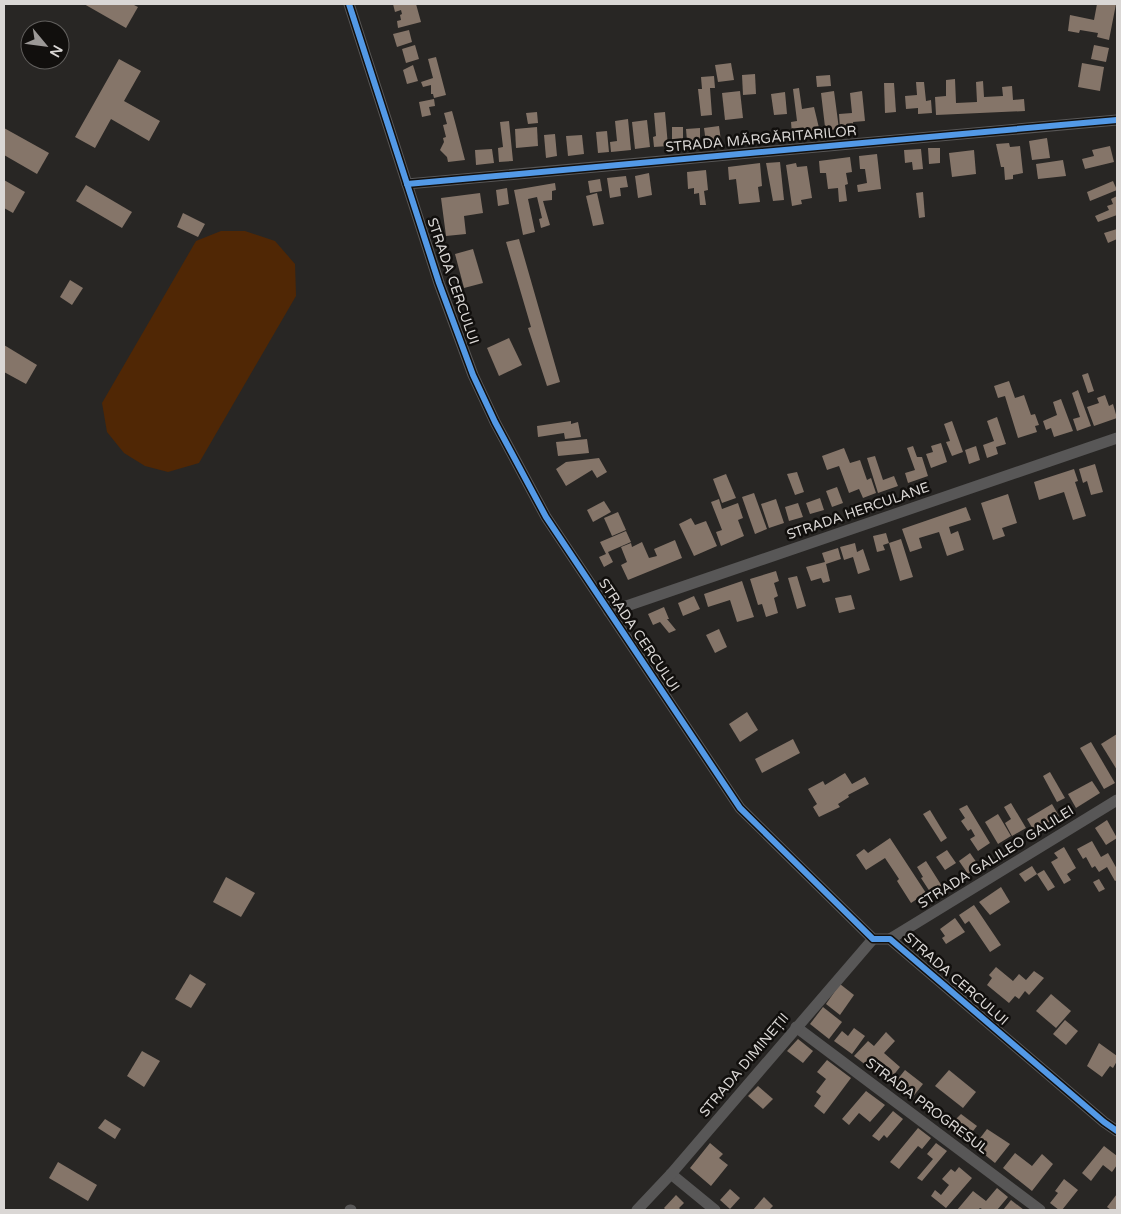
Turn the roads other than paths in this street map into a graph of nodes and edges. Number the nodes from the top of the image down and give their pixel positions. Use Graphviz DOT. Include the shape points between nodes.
graph roads {
  1 [pos="349,4"];
  2 [pos="1117,120"];
  3 [pos="407,184"];
  4 [pos="1117,438"];
  5 [pos="609,612"];
  6 [pos="1117,800"];
  7 [pos="872,939"];
  8 [pos="890,939"];
  9 [pos="796,1026"];
  10 [pos="1117,1131"];
  11 [pos="671,1174"];
  12 [pos="637,1210"];
  13 [pos="715,1210"];
  14 [pos="1040,1210"];
  1 -- 3 [label="street, STRADA CERCULUI"];
  2 -- 3 [label="street, STRADA MĂRGĂRITARILOR"];
  3 -- 5 [label="street, STRADA CERCULUI" via="473,375 495,422 546,517"];
  4 -- 5 [label="street, STRADA HERCULANE"];
  5 -- 7 [label="street, STRADA CERCULUI" via="740,808"];
  6 -- 8 [label="street, STRADA GALILEO GALILEI"];
  7 -- 8 [label="street, STRADA CERCULUI"];
  7 -- 9 [label="street, STRADA DIMINEȚII"];
  8 -- 10 [label="street, STRADA CERCULUI"];
  9 -- 11 [label="street, STRADA DIMINEȚII"];
  9 -- 14 [label="street, STRADA PROGRESUL"];
  11 -- 12 [label="street, STRADA DIMINEȚII"];
  11 -- 13 [label="street"];
}
